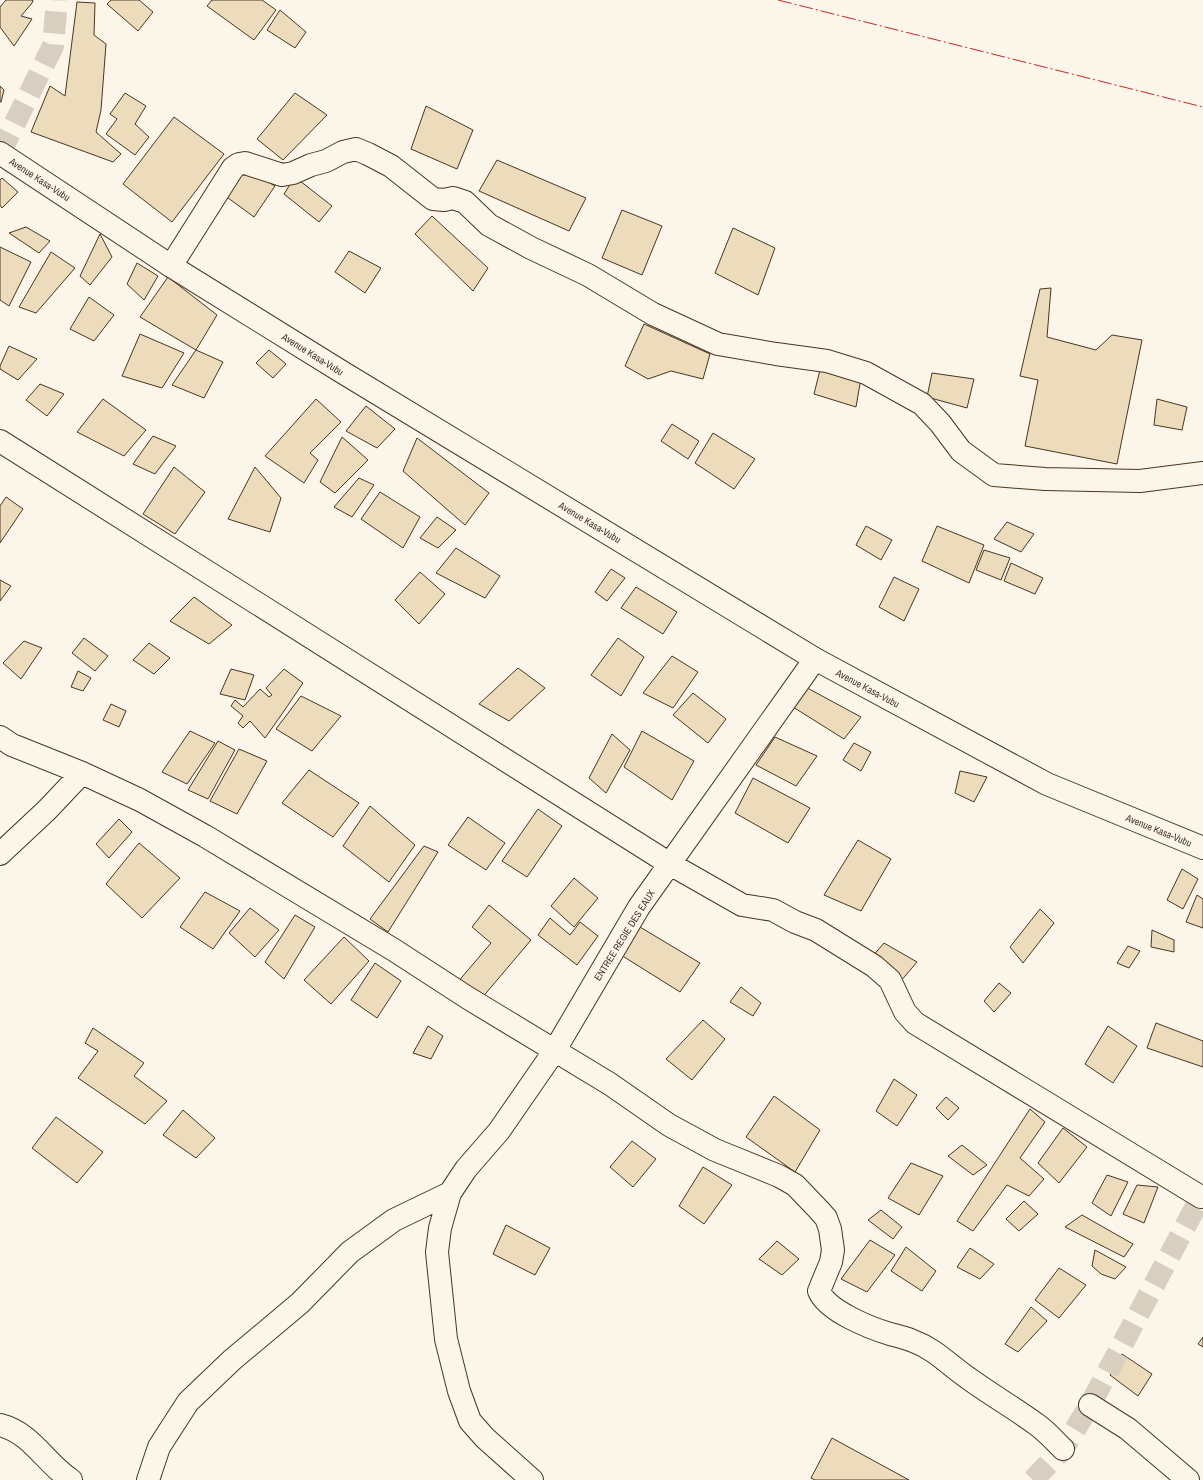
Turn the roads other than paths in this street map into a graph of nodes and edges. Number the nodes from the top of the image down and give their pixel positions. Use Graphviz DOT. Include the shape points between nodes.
graph roads {
  1 [pos="0,153"];
  2 [pos="171,266"];
  3 [pos="0,441"];
  4 [pos="1203,473"];
  5 [pos="815,659"];
  6 [pos="0,737"];
  7 [pos="82,773"];
  8 [pos="1203,848"];
  9 [pos="0,854"];
  10 [pos="670,864"];
  11 [pos="555,1050"];
  12 [pos="450,1193"];
  13 [pos="1201,1197"];
  14 [pos="1090,1405"];
  15 [pos="0,1425"];
  16 [pos="1063,1449"];
  17 [pos="71,1480"];
  18 [pos="148,1480"];
  19 [pos="532,1480"];
  20 [pos="1188,1480"];
  1 -- 2 [label="main road, Avenue Kasa-Vubu"];
  2 -- 4 [label="main road" via="233,168 239,164 245,163 282,175 356,149 392,166 433,199 453,198 465,202 489,225 588,275 653,314 718,344 827,360 866,373 922,404 961,451 994,475 1140,481"];
  2 -- 5 [label="main road, Avenue Kasa-Vubu"];
  3 -- 10 [label="main road"];
  5 -- 8 [label="main road, Avenue Kasa-Vubu" via="1047,784"];
  5 -- 10 [label="main road, ENTREE REGIE DES EAUX"];
  6 -- 7 [label="main road" via="12,746"];
  7 -- 9 [label="main road"];
  7 -- 11 [label="main road" via="140,800 205,836"];
  10 -- 11 [label="main road, ENTREE REGIE DES EAUX" via="639,907"];
  10 -- 13 [label="main road" via="742,905 773,910 816,930 874,966 890,980 905,1012 915,1023"];
  11 -- 12 [label="main road, ENTREE REGIE DES EAUX" via="499,1131 466,1169"];
  11 -- 16 [label="main road" via="669,1125 715,1150 795,1185 820,1210 830,1229 833,1250 819,1291 820,1295 836,1310 866,1325 928,1347 964,1376 1038,1425"];
  12 -- 18 [label="main road" via="394,1220 350,1252 300,1303 232,1360 188,1402 159,1447"];
  12 -- 19 [label="main road" via="440,1228 437,1252 446,1339 458,1391 470,1421"];
  14 -- 20 [label="main road" via="1128,1429"];
  15 -- 17 [label="main road" via="16,1430"];
}
